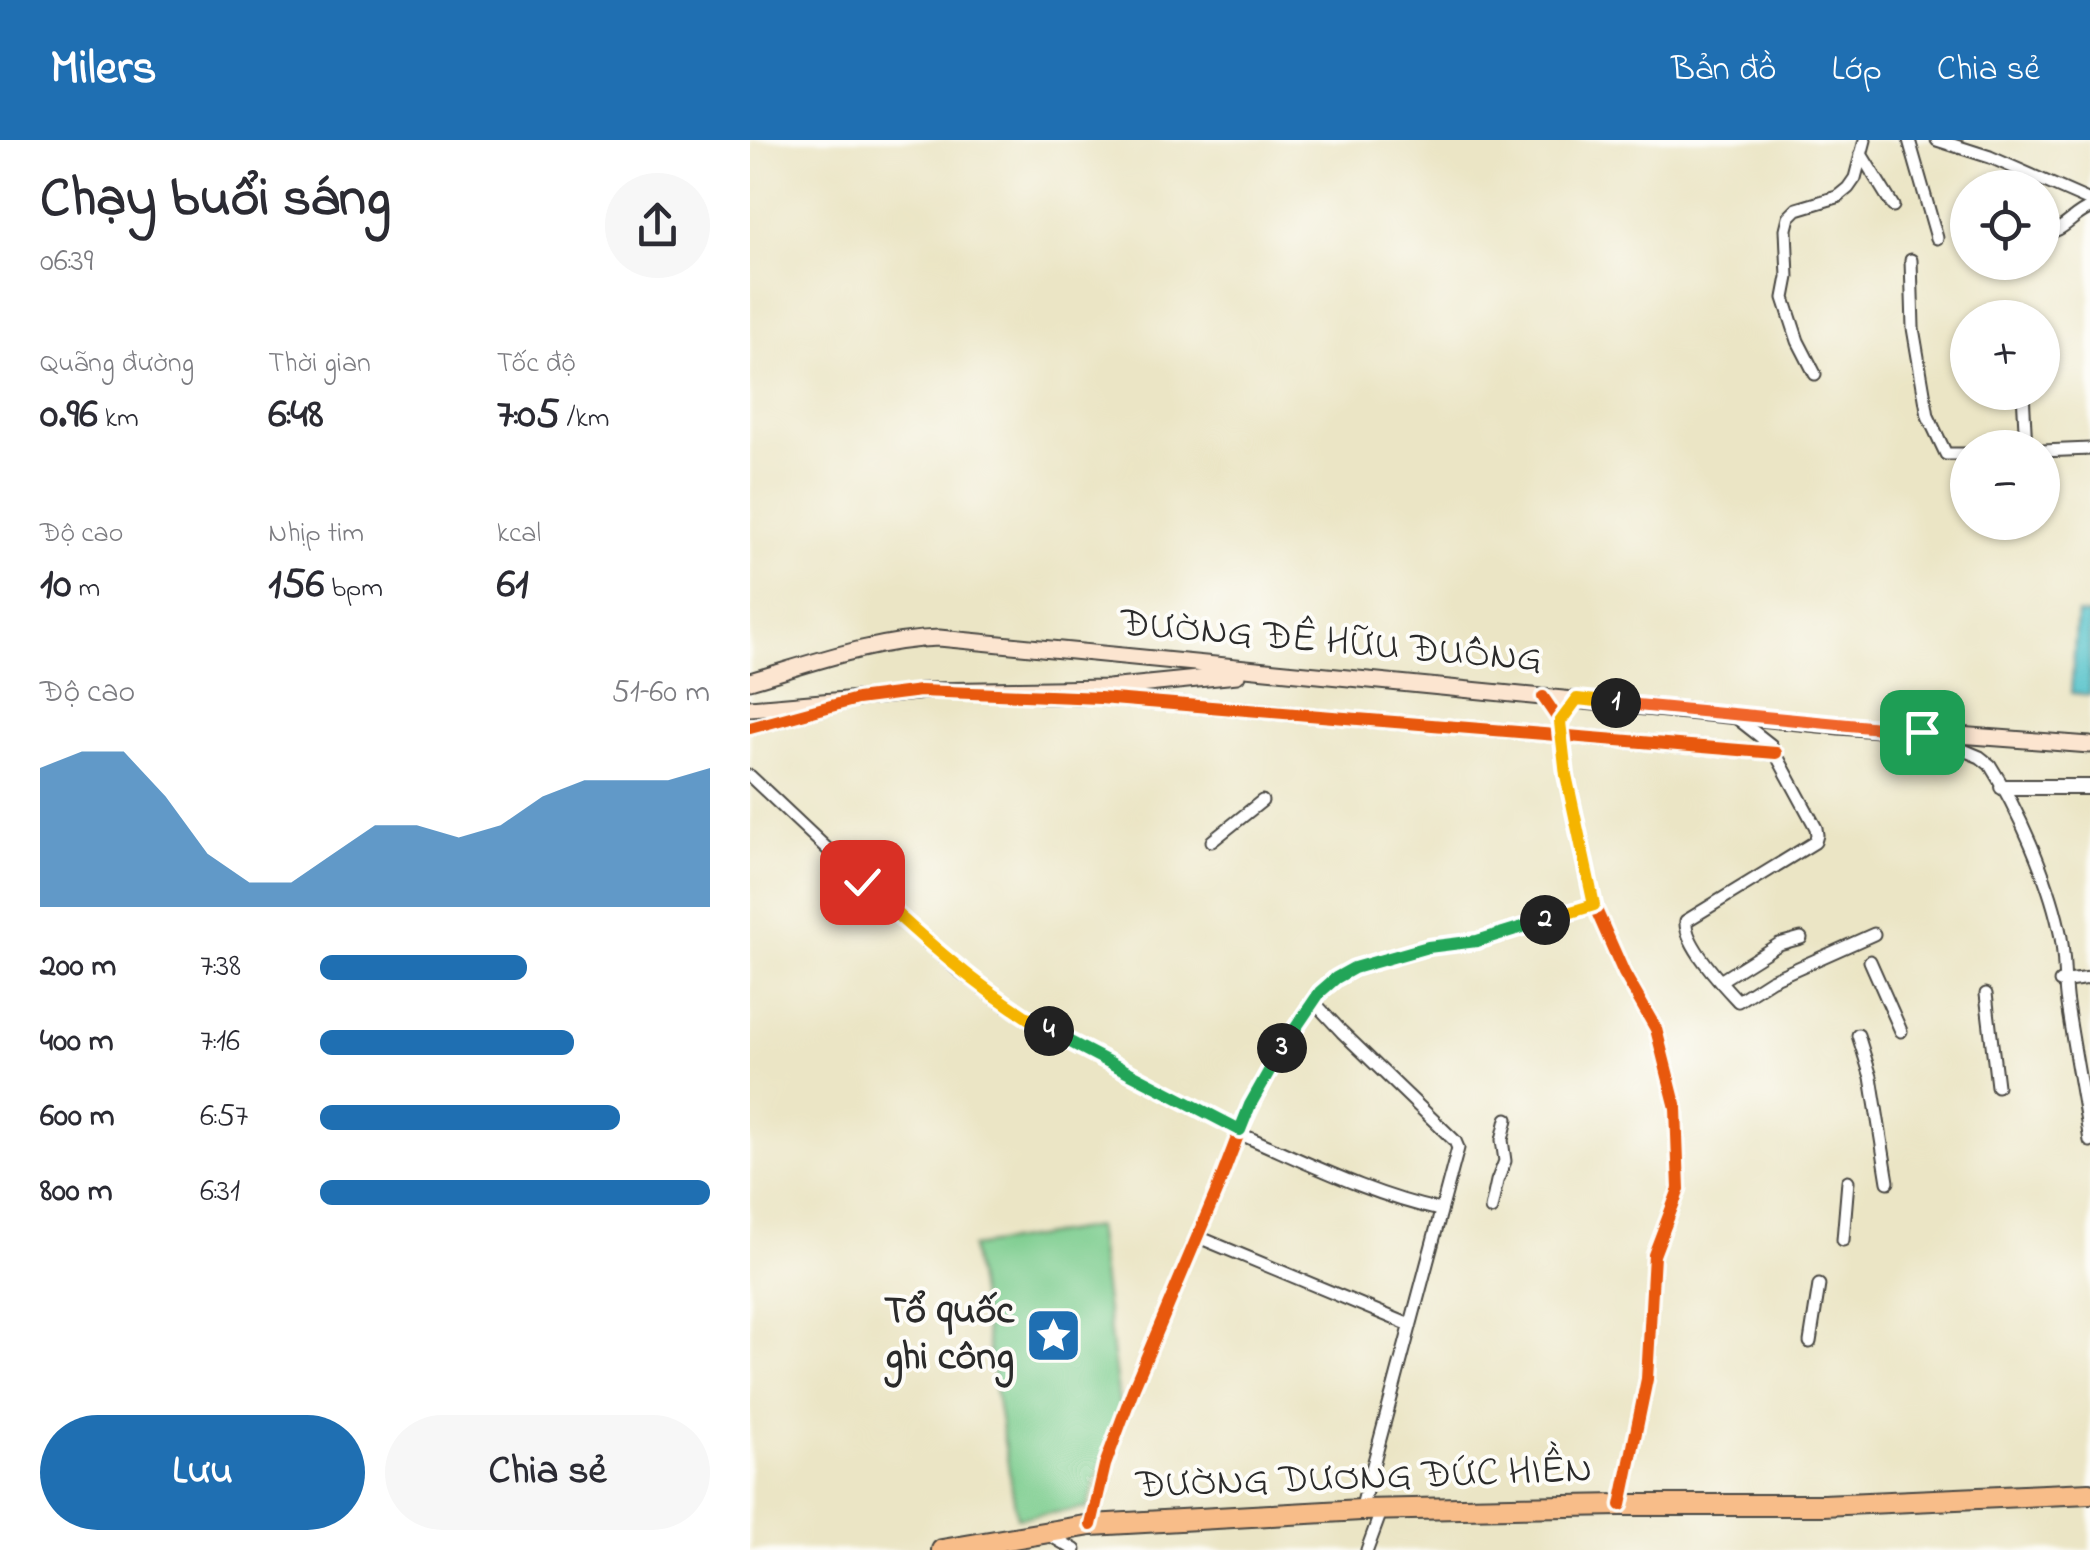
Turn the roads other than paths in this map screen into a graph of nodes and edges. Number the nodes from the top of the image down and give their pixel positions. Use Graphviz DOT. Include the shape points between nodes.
graph roads {
  1 [pos="1865,140"];
  2 [pos="1909,140"];
  3 [pos="1937,140"];
  4 [pos="1861,154"];
  5 [pos="2090,204"];
  6 [pos="1893,206"];
  7 [pos="2060,230"];
  8 [pos="1937,238"];
  9 [pos="1912,260"];
  10 [pos="1814,374"];
  11 [pos="2090,449"];
  12 [pos="2060,450"];
  13 [pos="1950,454"];
  14 [pos="1270,672"];
  15 [pos="750,681"];
  16 [pos="920,690"];
  17 [pos="1544,697"];
  18 [pos="857,698"];
  19 [pos="1577,699"];
  20 [pos="750,708"];
  21 [pos="1734,716"];
  22 [pos="750,728"];
  23 [pos="1561,729"];
  24 [pos="1922,732"];
  25 [pos="2090,745"];
  26 [pos="1776,753"];
  27 [pos="750,776"];
  28 [pos="2002,787"];
  29 [pos="2090,787"];
  30 [pos="1262,801"];
  31 [pos="1212,841"];
  32 [pos="1594,905"];
  33 [pos="1874,934"];
  34 [pos="1801,938"];
  35 [pos="1870,961"];
  36 [pos="2090,978"];
  37 [pos="1720,981"];
  38 [pos="2063,981"];
  39 [pos="1986,994"];
  40 [pos="1314,1002"];
  41 [pos="1901,1030"];
  42 [pos="1858,1035"];
  43 [pos="1996,1086"];
  44 [pos="1508,1119"];
  45 [pos="1239,1131"];
  46 [pos="2090,1142"];
  47 [pos="1848,1181"];
  48 [pos="1888,1182"];
  49 [pos="1491,1209"];
  50 [pos="1440,1210"];
  51 [pos="1196,1236"];
  52 [pos="1843,1240"];
  53 [pos="1819,1285"];
  54 [pos="1410,1324"];
  55 [pos="1810,1342"];
  56 [pos="2090,1492"];
  57 [pos="1622,1505"];
  58 [pos="1372,1510"];
  59 [pos="1091,1525"];
  60 [pos="1045,1532"];
  61 [pos="942,1550"];
  62 [pos="1074,1550"];
  63 [pos="1367,1550"];
  1 -- 4 [label="street"];
  2 -- 8 [label="street"];
  3 -- 5 [label="street"];
  4 -- 6 [label="street"];
  4 -- 10 [label="street" via="1848,188 1797,209 1786,229 1784,298"];
  5 -- 7 [label="street"];
  9 -- 13 [label="street" via="1913,328 1928,416"];
  11 -- 12 [label="street"];
  14 -- 15 [label="main road, ĐƯỜNG ĐÊ HỮU ĐUỐNG" via="939,638 871,646"];
  14 -- 16 [label="main road" via="1108,688"];
  14 -- 17 [label="main road, ĐƯỜNG ĐÊ HỮU ĐUỐNG"];
  16 -- 18 [label="street"];
  16 -- 23 [label="street"];
  17 -- 19 [label="main road, ĐƯỜNG ĐÊ HỮU ĐUỐNG"];
  17 -- 23 [label="street"];
  18 -- 20 [label="main road"];
  18 -- 22 [label="street"];
  19 -- 21 [label="main road, ĐƯỜNG ĐÊ HỮU ĐUỐNG"];
  19 -- 23 [label="street"];
  21 -- 24 [label="main road, ĐƯỜNG ĐÊ HỮU ĐUỐNG"];
  21 -- 26 [label="street"];
  23 -- 26 [label="street"];
  23 -- 32 [label="street"];
  24 -- 25 [label="main road, ĐƯỜNG ĐÊ HỮU ĐUỐNG"];
  24 -- 28 [label="street" via="1983,759"];
  26 -- 37 [label="street" via="1818,835 1686,921 1692,942"];
  27 -- 45 [label="street" via="911,928 1007,1006"];
  28 -- 29 [label="street"];
  28 -- 38 [label="street" via="2044,878 2059,927"];
  30 -- 31 [label="street"];
  32 -- 40 [label="street" via="1477,941 1354,968"];
  32 -- 57 [label="street" via="1656,1029 1676,1108 1679,1159 1679,1189 1654,1256 1647,1379"];
  33 -- 37 [label="street" via="1738,1001"];
  34 -- 37 [label="street" via="1779,944"];
  35 -- 41 [label="street"];
  36 -- 38 [label="street"];
  38 -- 46 [label="street"];
  39 -- 43 [label="street"];
  40 -- 45 [label="street" via="1278,1053"];
  40 -- 50 [label="street" via="1455,1141"];
  42 -- 48 [label="street"];
  44 -- 49 [label="street"];
  45 -- 50 [label="street" via="1362,1186"];
  45 -- 51 [label="street"];
  47 -- 52 [label="street"];
  50 -- 54 [label="street"];
  51 -- 54 [label="street"];
  51 -- 59 [label="street" via="1105,1465"];
  53 -- 55 [label="street"];
  54 -- 58 [label="street"];
  56 -- 57 [label="highway, ĐƯỜNG DƯƠNG ĐỨC HIỀN" via="1823,1505"];
  57 -- 58 [label="highway, ĐƯỜNG DƯƠNG ĐỨC HIỀN"];
  58 -- 59 [label="highway, ĐƯỜNG DƯƠNG ĐỨC HIỀN"];
  58 -- 63 [label="street"];
  59 -- 60 [label="highway, ĐƯỜNG DƯƠNG ĐỨC HIỀN"];
  60 -- 61 [label="highway, ĐƯỜNG DƯƠNG ĐỨC HIỀN"];
  60 -- 62 [label="street"];
}
